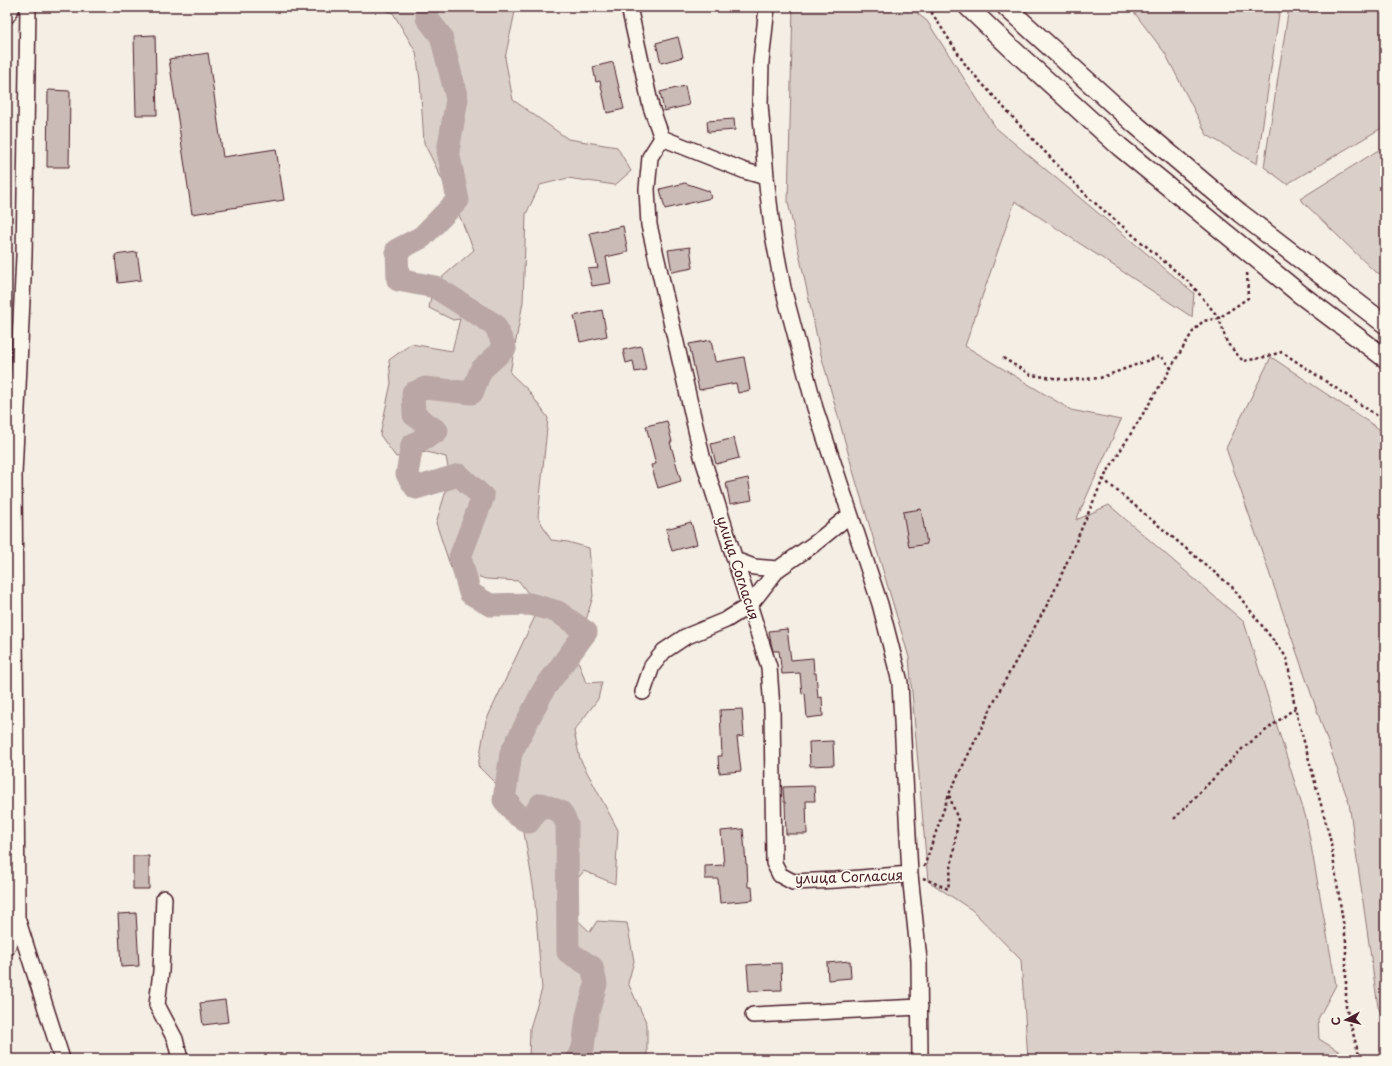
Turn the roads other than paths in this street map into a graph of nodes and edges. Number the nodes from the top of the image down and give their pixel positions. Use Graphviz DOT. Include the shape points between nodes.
graph roads {
  1 [pos="12,7"];
  2 [pos="28,7"];
  3 [pos="629,7"];
  4 [pos="767,7"];
  5 [pos="968,7"];
  6 [pos="1006,7"];
  7 [pos="7,16"];
  8 [pos="662,138"];
  9 [pos="766,177"];
  10 [pos="1385,324"];
  11 [pos="13,355"];
  12 [pos="1385,358"];
  13 [pos="850,515"];
  14 [pos="735,560"];
  15 [pos="778,569"];
  16 [pos="750,605"];
  17 [pos="643,692"];
  18 [pos="918,874"];
  19 [pos="164,898"];
  20 [pos="18,918"];
  21 [pos="7,948"];
  22 [pos="920,1007"];
  23 [pos="754,1015"];
  24 [pos="62,1059"];
  25 [pos="180,1059"];
  26 [pos="920,1059"];
  1 -- 7 [label="street"];
  2 -- 11 [label="street" via="24,256"];
  3 -- 8 [label="street" via="651,107"];
  4 -- 9 [label="street" via="761,62 760,104"];
  5 -- 12 [label="main road" via="1120,147 1306,298"];
  6 -- 10 [label="main road" via="1136,125 1240,213"];
  8 -- 9 [label="street"];
  8 -- 14 [label="street, улица Согласия" via="650,157 647,189 649,225 702,456"];
  9 -- 13 [label="street" via="783,288 816,408"];
  11 -- 20 [label="street"];
  13 -- 15 [label="street"];
  13 -- 18 [label="street" via="880,604 900,682"];
  14 -- 15 [label="street"];
  14 -- 16 [label="street, улица Согласия"];
  15 -- 16 [label="street"];
  16 -- 17 [label="street" via="726,620 685,637 664,652 652,666"];
  16 -- 18 [label="street, улица Согласия" via="769,667 774,863 780,874 793,882"];
  18 -- 22 [label="street"];
  19 -- 25 [label="street" via="157,1005 175,1039"];
  20 -- 21 [label="street"];
  20 -- 24 [label="street"];
  22 -- 23 [label="street"];
  22 -- 26 [label="street"];
}
